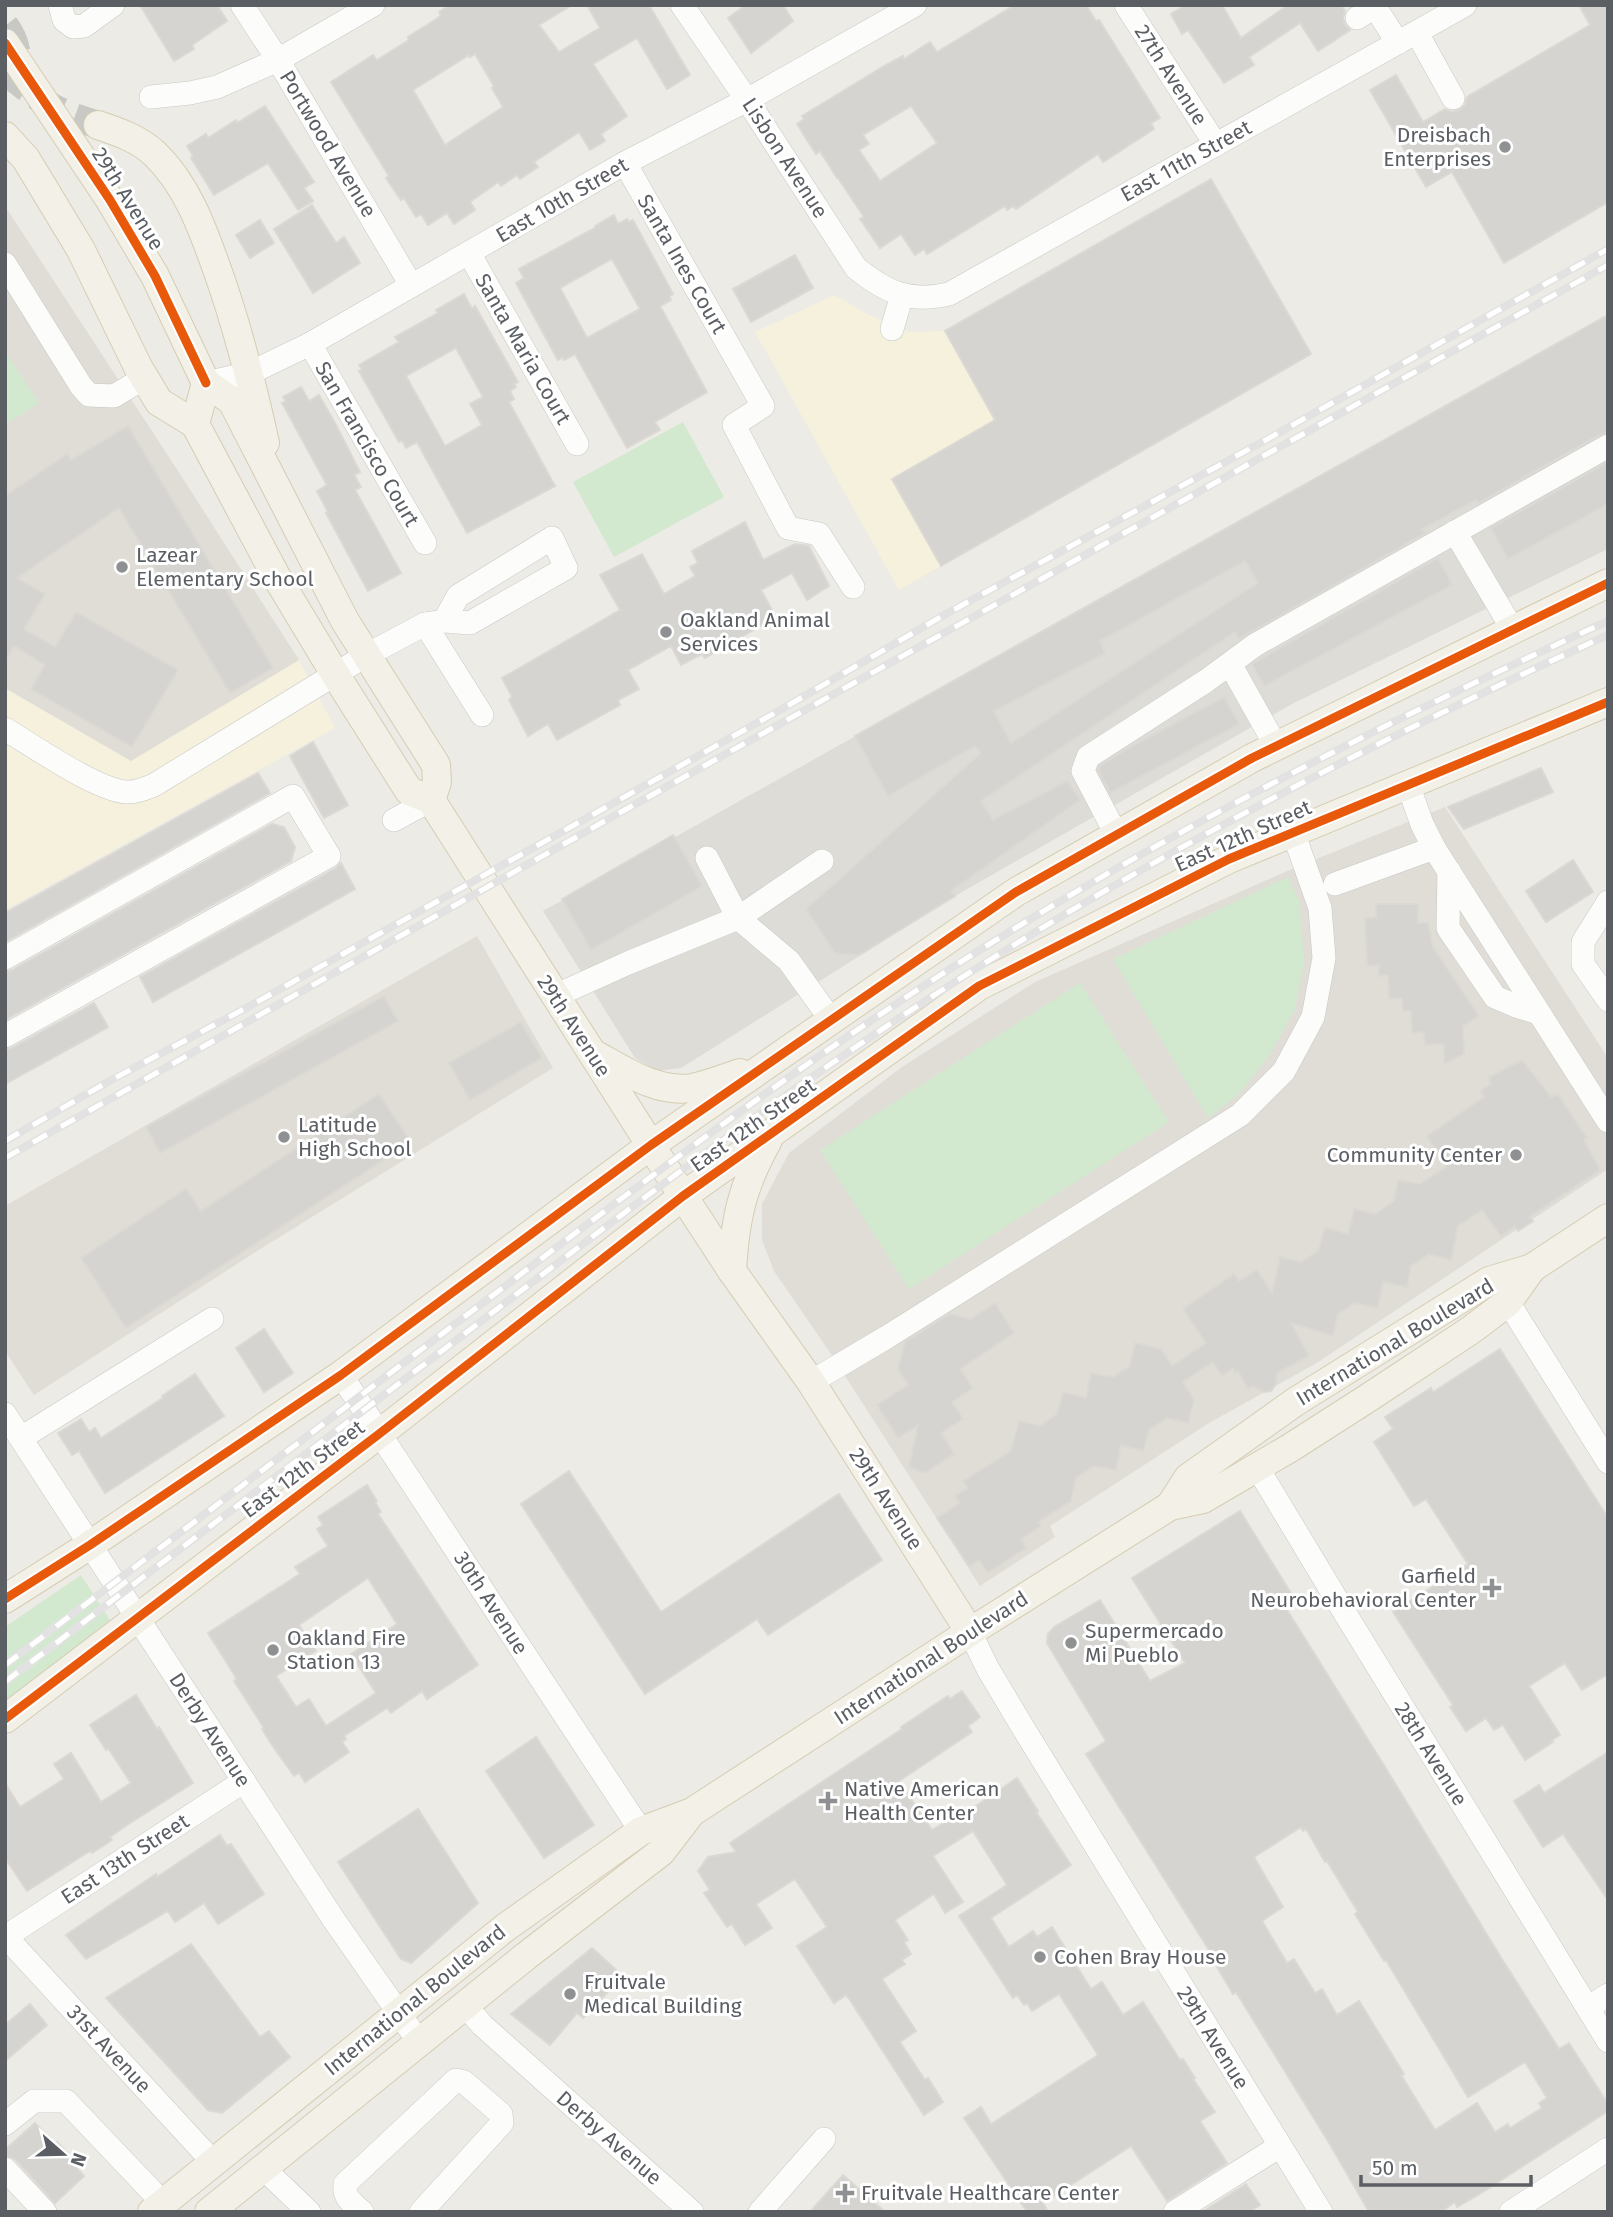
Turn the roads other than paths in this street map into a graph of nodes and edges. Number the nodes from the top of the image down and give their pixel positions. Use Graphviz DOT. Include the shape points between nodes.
graph roads {
  1 [pos="60,5"];
  2 [pos="113,5"];
  3 [pos="242,5"];
  4 [pos="373,5"];
  5 [pos="682,5"];
  6 [pos="915,5"];
  7 [pos="1126,5"];
  8 [pos="1465,5"];
  9 [pos="1433,13"];
  10 [pos="1357,18"];
  11 [pos="1407,38"];
  12 [pos="5,43"];
  13 [pos="278,60"];
  14 [pos="151,97"];
  15 [pos="1453,98"];
  16 [pos="747,100"];
  17 [pos="99,125"];
  18 [pos="5,136"];
  19 [pos="1216,145"];
  20 [pos="625,163"];
  21 [pos="469,253"];
  22 [pos="5,264"];
  23 [pos="411,285"];
  24 [pos="902,295"];
  25 [pos="892,329"];
  26 [pos="310,344"];
  27 [pos="250,373"];
  28 [pos="144,378"];
  29 [pos="206,383"];
  30 [pos="195,424"];
  31 [pos="578,444"];
  32 [pos="1608,446"];
  33 [pos="274,486"];
  34 [pos="1455,533"];
  35 [pos="425,543"];
  36 [pos="1608,583"];
  37 [pos="853,587"];
  38 [pos="435,623"];
  39 [pos="1513,630"];
  40 [pos="365,656"];
  41 [pos="1230,664"];
  42 [pos="335,674"];
  43 [pos="1608,702"];
  44 [pos="482,715"];
  45 [pos="5,729"];
  46 [pos="1276,746"];
  47 [pos="1408,785"];
  48 [pos="431,800"];
  49 [pos="394,820"];
  50 [pos="1293,832"];
  51 [pos="1116,834"];
  52 [pos="1434,848"];
  53 [pos="707,858"];
  54 [pos="822,861"];
  55 [pos="1449,871"];
  56 [pos="1335,884"];
  57 [pos="1608,902"];
  58 [pos="738,918"];
  59 [pos="5,958"];
  60 [pos="1599,969"];
  61 [pos="555,996"];
  62 [pos="1608,1000"];
  63 [pos="1539,1013"];
  64 [pos="831,1020"];
  65 [pos="5,1037"];
  66 [pos="591,1052"];
  67 [pos="766,1065"];
  68 [pos="1608,1121"];
  69 [pos="772,1133"];
  70 [pos="651,1145"];
  71 [pos="683,1196"];
  72 [pos="1608,1218"];
  73 [pos="1531,1268"];
  74 [pos="732,1271"];
  75 [pos="1508,1302"];
  76 [pos="212,1319"];
  77 [pos="341,1375"];
  78 [pos="811,1382"];
  79 [pos="5,1414"];
  80 [pos="379,1434"];
  81 [pos="21,1438"];
  82 [pos="1608,1462"];
  83 [pos="1258,1467"];
  84 [pos="1171,1506"];
  85 [pos="90,1545"];
  86 [pos="5,1599"];
  87 [pos="137,1617"];
  88 [pos="970,1632"];
  89 [pos="5,1719"];
  90 [pos="244,1781"];
  91 [pos="692,1812"];
  92 [pos="641,1832"];
  93 [pos="5,1937"];
  94 [pos="1608,1995"];
  95 [pos="465,2005"];
  96 [pos="1588,2008"];
  97 [pos="399,2012"];
  98 [pos="1608,2041"];
  99 [pos="419,2042"];
  100 [pos="57,2101"];
  101 [pos="5,2124"];
  102 [pos="5,2138"];
  103 [pos="824,2139"];
  104 [pos="1280,2146"];
  105 [pos="1608,2149"];
  106 [pos="214,2162"];
  107 [pos="263,2168"];
  108 [pos="5,2169"];
  109 [pos="5,2186"];
  110 [pos="158,2207"];
  111 [pos="45,2212"];
  112 [pos="209,2212"];
  113 [pos="310,2212"];
  114 [pos="362,2212"];
  115 [pos="421,2212"];
  116 [pos="692,2212"];
  117 [pos="760,2212"];
  118 [pos="1175,2212"];
  119 [pos="1321,2212"];
  120 [pos="1511,2212"];
  1 -- 2 [label="street" via="64,20 73,27 84,26"];
  3 -- 13 [label="street, Portwood Avenue"];
  4 -- 13 [label="street"];
  5 -- 16 [label="street, Lisbon Avenue"];
  6 -- 16 [label="street, East 10th Street"];
  7 -- 19 [label="street, 27th Avenue"];
  8 -- 9 [label="street, East 11th Street"];
  9 -- 11 [label="street, East 11th Street"];
  10 -- 11 [label="street" via="1375,6"];
  11 -- 15 [label="street"];
  11 -- 19 [label="street, East 11th Street"];
  12 -- 29 [label="main road, 29th Avenue, bridge" via="155,276"];
  13 -- 14 [label="street" via="217,87"];
  13 -- 23 [label="street, Portwood Avenue"];
  16 -- 20 [label="street, East 10th Street"];
  16 -- 24 [label="street, Lisbon Avenue" via="856,268"];
  17 -- 27 [label="main road" via="127,134 154,153 191,204"];
  18 -- 28 [label="main road" via="26,159 81,250"];
  19 -- 24 [label="street, East 11th Street" via="949,294"];
  20 -- 21 [label="street, East 10th Street"];
  20 -- 37 [label="street, Santa Ines Court" via="763,406 734,425 788,528 819,534"];
  21 -- 23 [label="street, East 10th Street"];
  21 -- 31 [label="street, Santa Maria Court"];
  22 -- 28 [label="street" via="89,395 114,396"];
  23 -- 26 [label="street, East 10th Street"];
  24 -- 25 [label="street"];
  26 -- 27 [label="street, East 10th Street"];
  26 -- 35 [label="street, San Francisco Court"];
  27 -- 29 [label="street, East 10th Street"];
  27 -- 33 [label="main road"];
  28 -- 30 [label="main road" via="159,402"];
  29 -- 30 [label="main road"];
  29 -- 33 [label="main road, 29th Avenue" via="232,401"];
  30 -- 42 [label="main road, 29th Avenue" via="276,576"];
  32 -- 34 [label="street"];
  33 -- 40 [label="main road, 29th Avenue"];
  34 -- 39 [label="street"];
  34 -- 41 [label="street" via="1255,645"];
  36 -- 39 [label="main road, East 12th Street"];
  38 -- 38 [label="street" via="470,623 566,568 552,538 458,596"];
  38 -- 40 [label="street"];
  38 -- 44 [label="street"];
  39 -- 46 [label="main road, East 12th Street"];
  40 -- 42 [label="street"];
  40 -- 48 [label="main road, 29th Avenue" via="436,765"];
  41 -- 46 [label="street"];
  41 -- 51 [label="street" via="1088,757 1083,771"];
  42 -- 45 [label="street" via="140,791 111,790"];
  42 -- 48 [label="main road, 29th Avenue" via="409,791"];
  43 -- 47 [label="main road, East 12th Street"];
  46 -- 51 [label="main road, East 12th Street"];
  47 -- 50 [label="main road, East 12th Street"];
  47 -- 52 [label="street"];
  48 -- 49 [label="street"];
  48 -- 61 [label="main road, 29th Avenue"];
  50 -- 69 [label="main road, East 12th Street" via="1228,859 979,986"];
  50 -- 78 [label="street" via="1320,908 1324,958 1313,1017 1284,1071 1240,1115"];
  51 -- 64 [label="main road, East 12th Street" via="1016,892"];
  52 -- 55 [label="street"];
  52 -- 56 [label="street"];
  53 -- 58 [label="street"];
  54 -- 58 [label="street"];
  55 -- 63 [label="street"];
  55 -- 63 [label="street" via="1448,928 1494,997"];
  57 -- 60 [label="street" via="1583,942 1583,964"];
  58 -- 61 [label="street"];
  58 -- 64 [label="street" via="789,961"];
  59 -- 65 [label="street" via="293,796 329,856"];
  60 -- 62 [label="street"];
  61 -- 66 [label="main road, 29th Avenue"];
  63 -- 68 [label="street"];
  64 -- 67 [label="main road, East 12th Street"];
  66 -- 67 [label="main road" via="667,1088 692,1088"];
  66 -- 70 [label="main road, 29th Avenue"];
  67 -- 70 [label="main road, East 12th Street"];
  69 -- 71 [label="main road, East 12th Street"];
  69 -- 74 [label="main road" via="752,1168 739,1206"];
  70 -- 71 [label="main road, 29th Avenue"];
  70 -- 77 [label="main road, East 12th Street"];
  71 -- 74 [label="main road, 29th Avenue"];
  71 -- 80 [label="main road, East 12th Street"];
  72 -- 73 [label="main road, International Boulevard"];
  73 -- 75 [label="main road, International Boulevard"];
  73 -- 84 [label="main road, International Boulevard" via="1489,1281 1295,1402 1188,1478"];
  74 -- 78 [label="main road, 29th Avenue"];
  75 -- 82 [label="street"];
  75 -- 83 [label="main road, International Boulevard"];
  76 -- 81 [label="street"];
  77 -- 80 [label="street, 30th Avenue"];
  77 -- 85 [label="main road, East 12th Street"];
  78 -- 88 [label="main road, 29th Avenue"];
  79 -- 81 [label="street, Derby Avenue"];
  80 -- 87 [label="main road, East 12th Street"];
  80 -- 92 [label="street, 30th Avenue"];
  81 -- 85 [label="street, Derby Avenue"];
  83 -- 84 [label="main road, International Boulevard" via="1203,1499"];
  83 -- 96 [label="street, 28th Avenue"];
  84 -- 88 [label="main road, International Boulevard"];
  85 -- 86 [label="main road, East 12th Street"];
  85 -- 87 [label="street, Derby Avenue"];
  87 -- 89 [label="main road, East 12th Street"];
  87 -- 90 [label="street, Derby Avenue"];
  88 -- 91 [label="main road, International Boulevard"];
  88 -- 104 [label="street, 29th Avenue"];
  90 -- 93 [label="street, East 13th Street"];
  90 -- 97 [label="street, Derby Avenue"];
  91 -- 92 [label="main road, International Boulevard"];
  91 -- 95 [label="main road, International Boulevard" via="661,1852"];
  92 -- 97 [label="main road, International Boulevard" via="506,1927"];
  93 -- 106 [label="street, 31st Avenue"];
  94 -- 96 [label="street"];
  95 -- 99 [label="main road, International Boulevard"];
  95 -- 116 [label="street, Derby Avenue"];
  96 -- 98 [label="street, 28th Avenue"];
  97 -- 99 [label="street, Derby Avenue"];
  97 -- 106 [label="main road, International Boulevard"];
  99 -- 107 [label="main road, International Boulevard"];
  100 -- 101 [label="street" via="34,2101"];
  100 -- 102 [label="street" via="46,2104"];
  100 -- 110 [label="street" via="66,2101"];
  103 -- 117 [label="street"];
  104 -- 118 [label="street"];
  104 -- 119 [label="street, 29th Avenue"];
  105 -- 120 [label="street"];
  106 -- 110 [label="main road, International Boulevard"];
  107 -- 112 [label="main road, International Boulevard"];
  107 -- 113 [label="street"];
  108 -- 111 [label="street"];
  109 -- 111 [label="street" via="28,2208"];
  114 -- 115 [label="street" via="347,2198 345,2184 456,2081 464,2082 501,2114 502,2123"];
}
